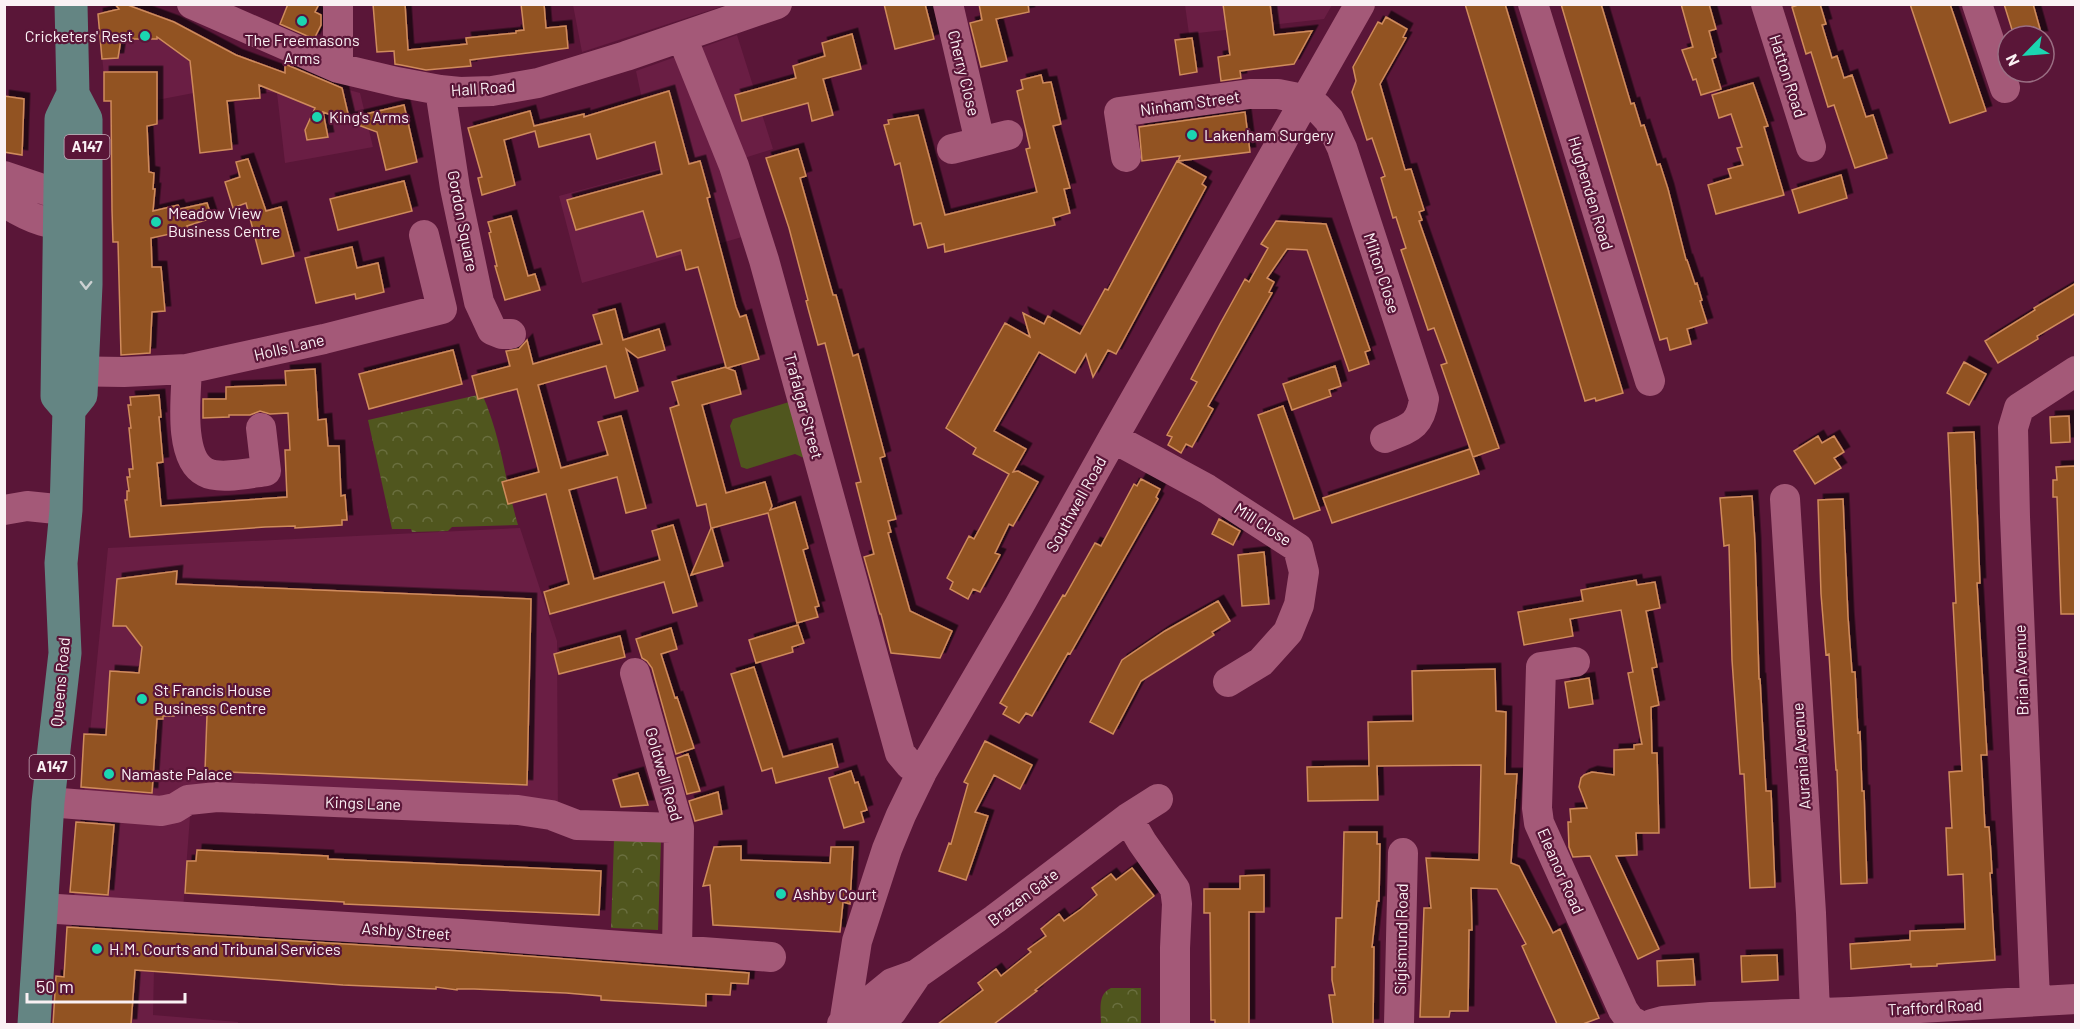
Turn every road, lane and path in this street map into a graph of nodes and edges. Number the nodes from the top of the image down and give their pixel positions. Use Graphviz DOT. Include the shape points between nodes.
graph roads {
  1 [pos="71,4"];
  2 [pos="192,4"];
  3 [pos="338,4"];
  4 [pos="777,4"];
  5 [pos="948,4"];
  6 [pos="1360,4"];
  7 [pos="1533,4"];
  8 [pos="1766,4"];
  9 [pos="1977,4"];
  10 [pos="718,14"];
  11 [pos="682,37"];
  12 [pos="338,68"];
  13 [pos="2005,88"];
  14 [pos="440,90"];
  15 [pos="1305,102"];
  16 [pos="1811,147"];
  17 [pos="952,149"];
  18 [pos="1126,157"];
  19 [pos="4,176"];
  20 [pos="4,202"];
  21 [pos="72,213"];
  22 [pos="424,235"];
  23 [pos="511,334"];
  24 [pos="187,369"];
  25 [pos="69,371"];
  26 [pos="2076,371"];
  27 [pos="1650,381"];
  28 [pos="261,428"];
  29 [pos="1113,438"];
  30 [pos="1385,438"];
  31 [pos="1785,499"];
  32 [pos="4,510"];
  33 [pos="66,510"];
  34 [pos="1575,662"];
  35 [pos="635,673"];
  36 [pos="1228,682"];
  37 [pos="923,770"];
  38 [pos="1158,800"];
  39 [pos="48,802"];
  40 [pos="1128,818"];
  41 [pos="679,828"];
  42 [pos="1403,853"];
  43 [pos="40,908"];
  44 [pos="677,950"];
  45 [pos="771,957"];
  46 [pos="917,974"];
  47 [pos="2076,999"];
  48 [pos="2035,1000"];
  49 [pos="1815,1012"];
  50 [pos="1850,1018"];
  51 [pos="34,1024"];
  52 [pos="843,1024"];
  53 [pos="876,1024"];
  54 [pos="1175,1024"];
  55 [pos="1399,1024"];
  56 [pos="1637,1024"];
  57 [pos="1652,1024"];
  1 -- 21 [label="main road, Queens Road / A147" via="73,94 61,119"];
  2 -- 12 [label="street, Hall Road"];
  3 -- 12 [label="street"];
  4 -- 10 [label="street, Hall Road"];
  5 -- 17 [label="street, Cherry Close" via="994,138"];
  6 -- 15 [label="street, Southwell Road"];
  7 -- 27 [label="street, Hughenden Road"];
  8 -- 16 [label="street, Hatton Road"];
  9 -- 13 [label="street"];
  10 -- 11 [label="street, Hall Road"];
  11 -- 14 [label="street, Hall Road" via="538,83 492,91"];
  11 -- 37 [label="street, Trafalgar Street" via="734,166 764,260 900,753 910,765"];
  12 -- 14 [label="street, Hall Road"];
  14 -- 23 [label="street, Gordon Square" via="479,302 492,330"];
  15 -- 18 [label="street, Ninham Street" via="1278,94 1250,94 1119,112"];
  15 -- 29 [label="street, Southwell Road"];
  15 -- 30 [label="street, Milton Close" via="1317,107 1335,132 1424,399 1422,413 1412,426"];
  19 -- 21 [label="street"];
  20 -- 21 [label="street" via="40,221"];
  21 -- 25 [label="main road, Queens Road / A147" via="86,285"];
  22 -- 24 [label="street, Holls Lane" via="442,309"];
  24 -- 25 [label="street, Holls Lane"];
  24 -- 28 [label="street" via="190,458 204,472 266,483"];
  25 -- 33 [label="main road, Queens Road / A147" via="81,395 69,410"];
  26 -- 48 [label="street, Brian Avenue" via="2019,408 2013,428"];
  29 -- 36 [label="street, Mill Close" via="1207,489 1298,548 1304,572 1299,605 1288,632 1261,662"];
  29 -- 37 [label="street, Southwell Road"];
  31 -- 49 [label="street, Aurania Avenue"];
  32 -- 33 [label="street" via="27,506"];
  33 -- 39 [label="main road, Queens Road / A147" via="61,562 65,653"];
  34 -- 56 [label="street, Eleanor Road" via="1532,663 1539,823 1623,1010"];
  35 -- 41 [label="street, Goldwell Road"];
  37 -- 52 [label="street, Southwell Road" via="887,849 857,940"];
  38 -- 40 [label="street, Brazen Gate"];
  39 -- 41 [label="street, Kings Lane" via="161,812 188,800 217,797 518,810 551,814 578,825"];
  39 -- 43 [label="main road, Queens Road / A147"];
  40 -- 46 [label="street, Brazen Gate"];
  40 -- 54 [label="street" via="1175,889"];
  41 -- 44 [label="street, Goldwell Road"];
  42 -- 55 [label="street, Sigismund Road"];
  43 -- 44 [label="street, Ashby Street"];
  43 -- 51 [label="main road, Queens Road / A147"];
  44 -- 45 [label="street, Ashby Street"];
  46 -- 52 [label="street, Brazen Gate" via="892,983"];
  46 -- 53 [label="street, Brazen Gate" via="892,1011"];
  47 -- 48 [label="street, Trafford Road"];
  48 -- 50 [label="street, Trafford Road"];
  49 -- 50 [label="street, Trafford Road"];
  49 -- 57 [label="street, Trafford Road"];
}
